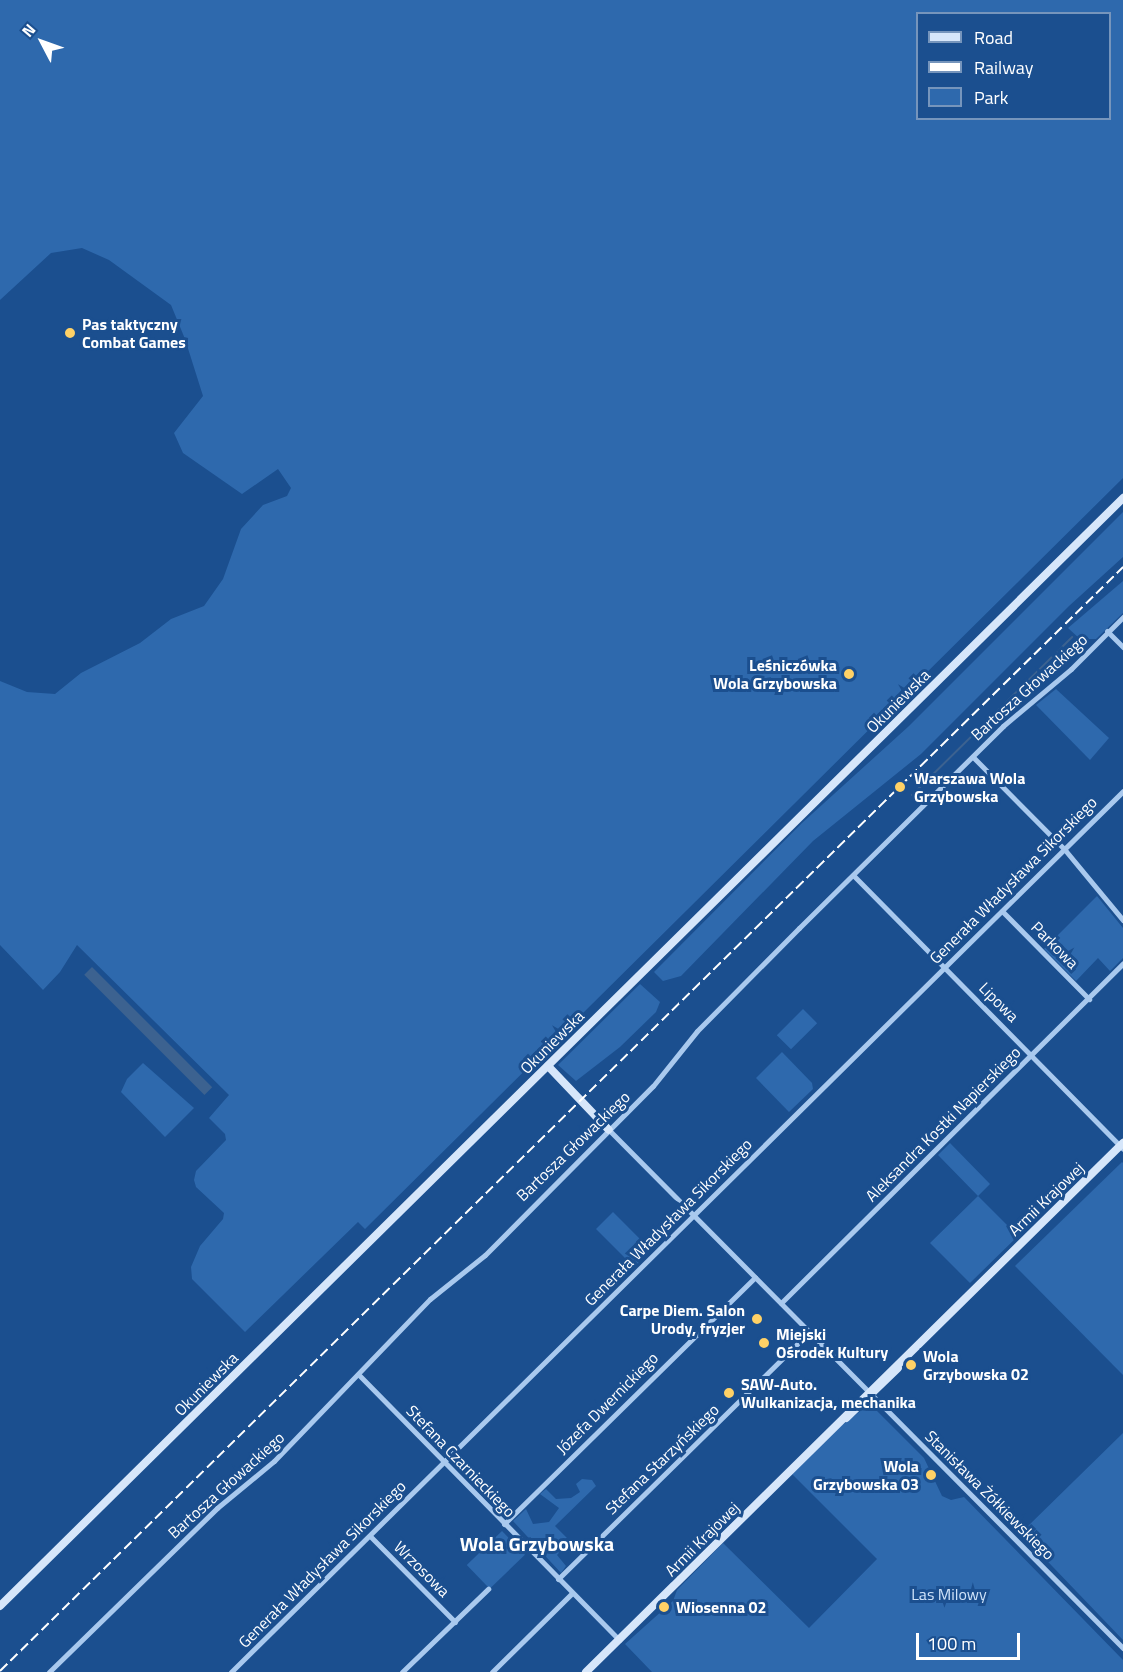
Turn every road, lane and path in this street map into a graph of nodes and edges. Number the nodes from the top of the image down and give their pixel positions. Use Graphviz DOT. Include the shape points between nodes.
graph roads {
  1 [pos="1123,498"];
  2 [pos="1123,617"];
  3 [pos="1107,631"];
  4 [pos="1123,647"];
  5 [pos="973,757"];
  6 [pos="1123,791"];
  7 [pos="1065,850"];
  8 [pos="854,876"];
  9 [pos="1002,911"];
  10 [pos="1123,920"];
  11 [pos="1123,963"];
  12 [pos="944,967"];
  13 [pos="1089,999"];
  14 [pos="1032,1055"];
  15 [pos="548,1066"];
  16 [pos="609,1130"];
  17 [pos="1122,1146"];
  18 [pos="694,1215"];
  19 [pos="755,1277"];
  20 [pos="781,1303"];
  21 [pos="809,1332"];
  22 [pos="360,1376"];
  23 [pos="870,1393"];
  24 [pos="444,1462"];
  25 [pos="504,1524"];
  26 [pos="370,1536"];
  27 [pos="558,1580"];
  28 [pos="488,1589"];
  29 [pos="572,1593"];
  30 [pos="0,1606"];
  31 [pos="455,1622"];
  32 [pos="619,1640"];
  33 [pos="1123,1648"];
  34 [pos="49,1672"];
  35 [pos="231,1672"];
  36 [pos="402,1672"];
  37 [pos="492,1672"];
  38 [pos="586,1672"];
  1 -- 15 [label="main road, Okuniewska"];
  2 -- 3 [label="street, Bartosza Głowackiego"];
  3 -- 4 [label="street"];
  3 -- 5 [label="street, Bartosza Głowackiego"];
  5 -- 7 [label="street"];
  5 -- 8 [label="street, Bartosza Głowackiego"];
  6 -- 7 [label="street, Generała Władysława Sikorskiego"];
  7 -- 9 [label="street, Generała Władysława Sikorskiego"];
  7 -- 10 [label="street"];
  8 -- 12 [label="street, Lipowa"];
  8 -- 16 [label="street, Bartosza Głowackiego" via="717,1011 654,1086"];
  9 -- 12 [label="street, Generała Władysława Sikorskiego"];
  9 -- 13 [label="street, Parkowa"];
  11 -- 13 [label="street, Aleksandra Kostki Napierskiego"];
  12 -- 14 [label="street, Lipowa"];
  12 -- 18 [label="street, Generała Władysława Sikorskiego"];
  13 -- 14 [label="street, Aleksandra Kostki Napierskiego"];
  14 -- 17 [label="street, Lipowa"];
  14 -- 20 [label="street, Aleksandra Kostki Napierskiego"];
  15 -- 16 [label="main road"];
  15 -- 30 [label="main road, Okuniewska"];
  16 -- 18 [label="street, Stanisława Żółkiewskiego"];
  16 -- 22 [label="street, Bartosza Głowackiego" via="485,1256 430,1299"];
  17 -- 23 [label="main road, Armii Krajowej"];
  18 -- 19 [label="street, Stanisława Żółkiewskiego"];
  18 -- 24 [label="street, Generała Władysława Sikorskiego"];
  19 -- 20 [label="street, Stanisława Żółkiewskiego"];
  19 -- 25 [label="street, Józefa Dwernickiego"];
  20 -- 21 [label="street, Stanisława Żółkiewskiego"];
  21 -- 23 [label="street, Stanisława Żółkiewskiego"];
  21 -- 27 [label="street, Stefana Starzyńskiego"];
  22 -- 24 [label="street, Stefana Czarnieckiego"];
  22 -- 34 [label="street, Bartosza Głowackiego"];
  23 -- 32 [label="main road, Armii Krajowej"];
  23 -- 33 [label="street, Stanisława Żółkiewskiego"];
  24 -- 25 [label="street, Stefana Czarnieckiego"];
  24 -- 26 [label="street, Generała Władysława Sikorskiego"];
  25 -- 27 [label="street, Stefana Czarnieckiego"];
  26 -- 31 [label="street, Wrzosowa"];
  26 -- 35 [label="street, Generała Władysława Sikorskiego"];
  27 -- 29 [label="street, Stefana Czarnieckiego"];
  28 -- 31 [label="street"];
  29 -- 32 [label="street, Stefana Czarnieckiego"];
  29 -- 37 [label="street"];
  31 -- 36 [label="street"];
  32 -- 38 [label="main road, Armii Krajowej"];
}
